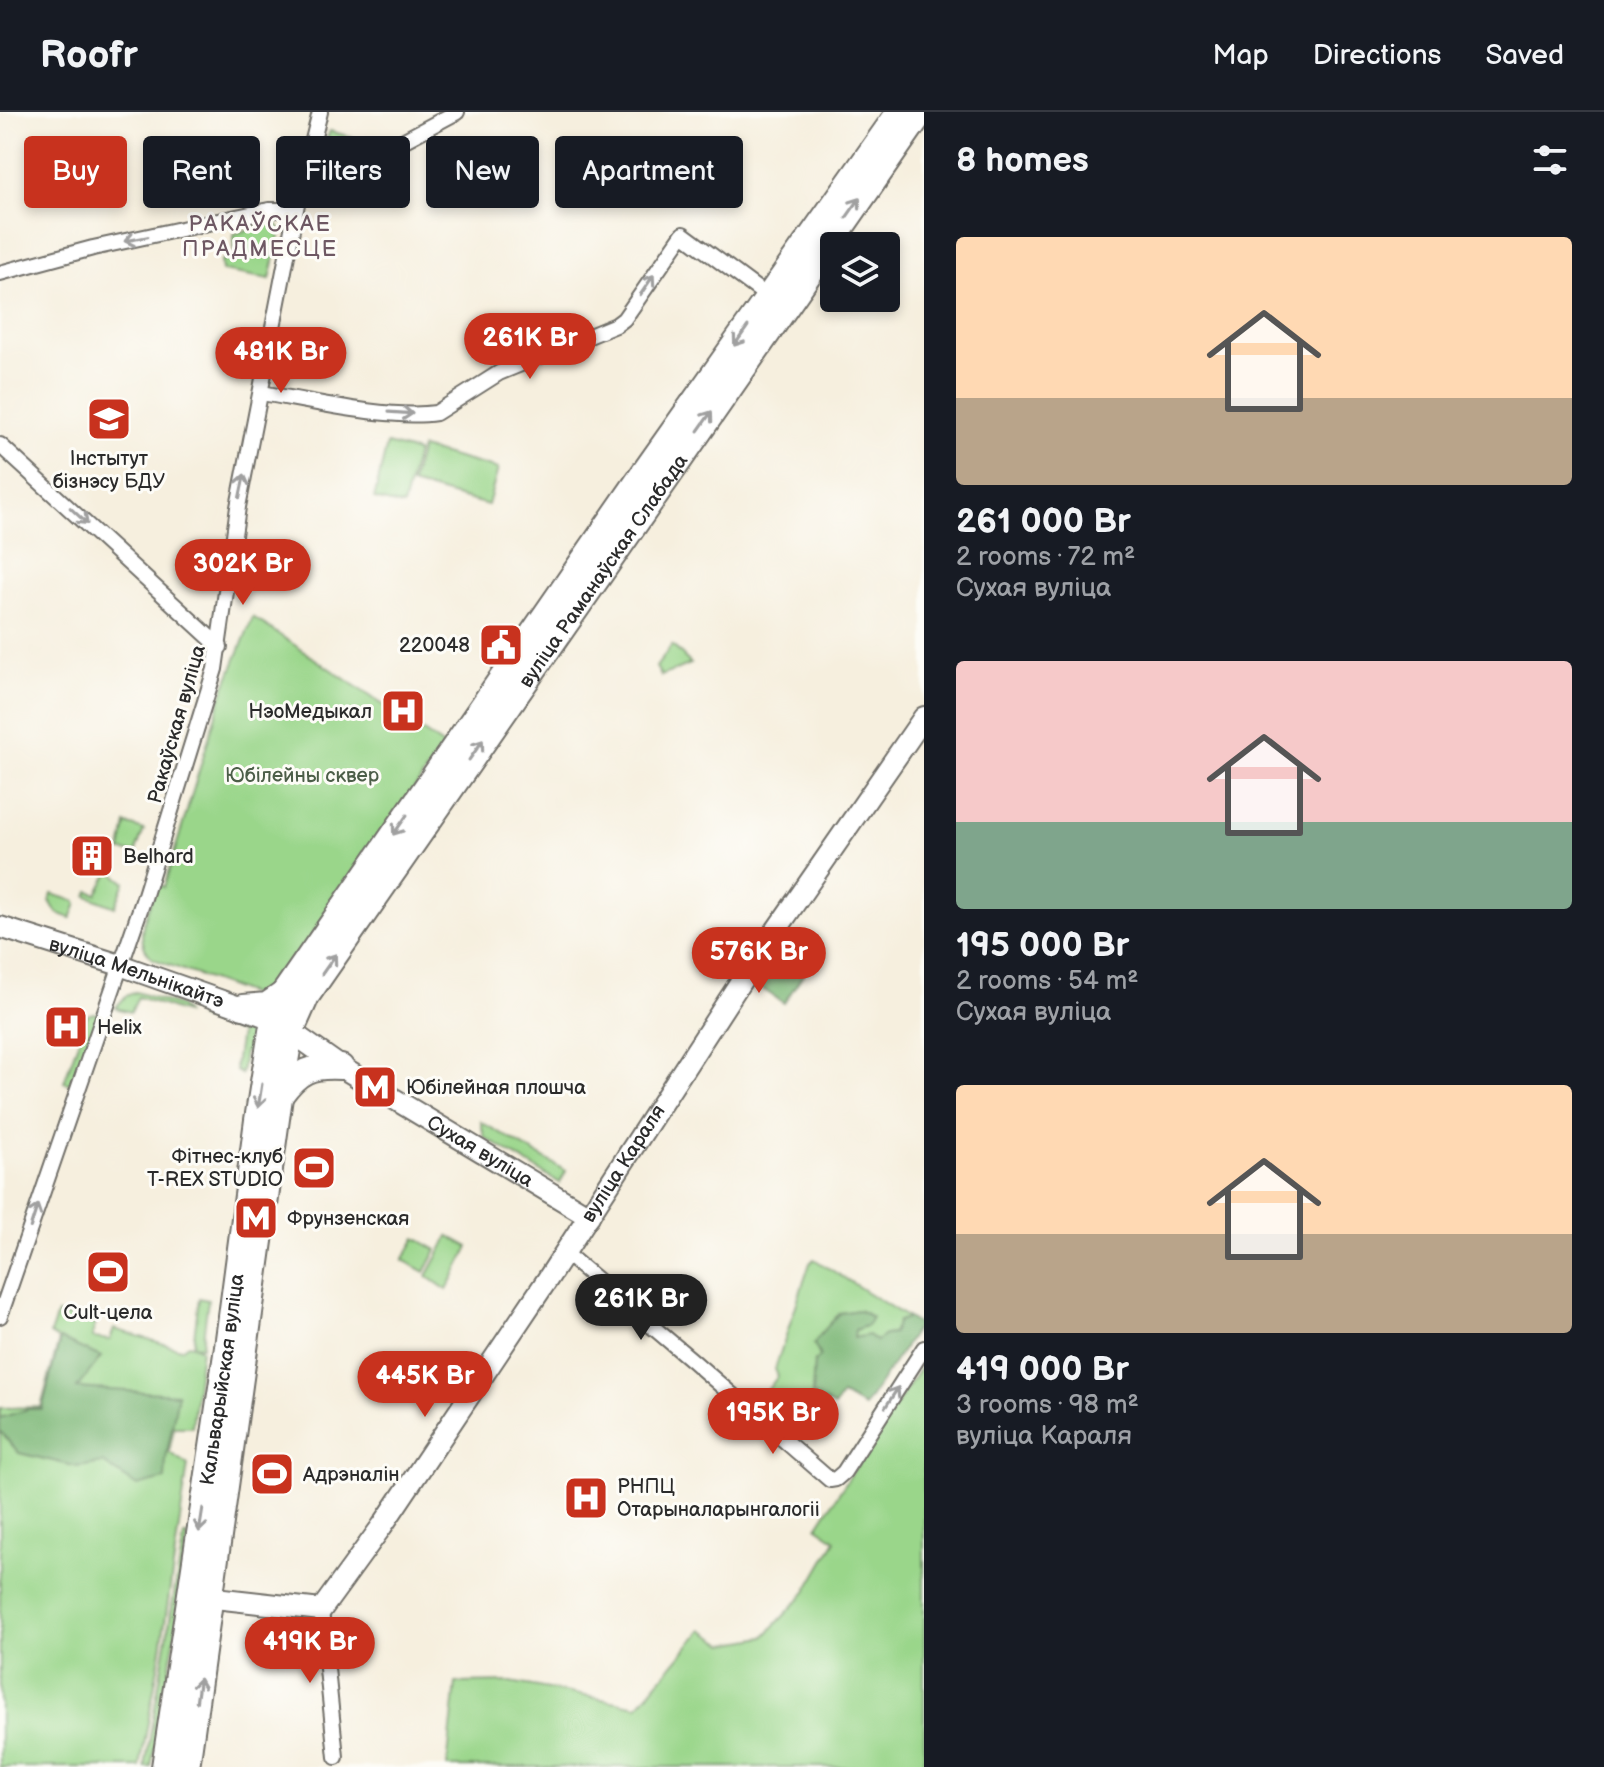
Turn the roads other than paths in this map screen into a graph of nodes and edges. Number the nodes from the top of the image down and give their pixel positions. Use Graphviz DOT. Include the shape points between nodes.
graph roads {
  1 [pos="320,112"];
  2 [pos="457,112"];
  3 [pos="899,112"];
  4 [pos="922,112"];
  5 [pos="314,136"];
  6 [pos="410,137"];
  7 [pos="296,208"];
  8 [pos="293,222"];
  9 [pos="0,273"];
  10 [pos="768,297"];
  11 [pos="262,393"];
  12 [pos="0,445"];
  13 [pos="220,647"];
  14 [pos="924,717"];
  15 [pos="0,927"];
  16 [pos="120,965"];
  17 [pos="283,994"];
  18 [pos="243,1007"];
  19 [pos="282,1025"];
  20 [pos="341,1067"];
  21 [pos="280,1097"];
  22 [pos="589,1216"];
  23 [pos="565,1253"];
  24 [pos="0,1316"];
  25 [pos="924,1348"];
  26 [pos="200,1596"];
  27 [pos="321,1610"];
  28 [pos="336,1757"];
  29 [pos="164,1767"];
  30 [pos="187,1767"];
  1 -- 5 [label="street, Ракаўская вуліца"];
  2 -- 6 [label="street"];
  3 -- 10 [label="main road, вуліца Раманаўская Слабада"];
  19 -- 4 [label="main road, вуліца Раманаўская Слабада, one-way"];
  7 -- 8 [label="street, Ракаўская вуліца"];
  8 -- 9 [label="street, one-way" via="285,210 269,210"];
  8 -- 11 [label="street, Ракаўская вуліца"];
  11 -- 10 [label="street, one-way" via="379,412 436,413 499,373 616,325 683,234"];
  10 -- 17 [label="main road, вуліца Раманаўская Слабада, one-way"];
  13 -- 11 [label="street, Ракаўская вуліца, one-way" via="228,563"];
  12 -- 13 [label="street, one-way"];
  13 -- 16 [label="street, Ракаўская вуліца"];
  14 -- 22 [label="main road, вуліца Караля" via="741,981"];
  15 -- 16 [label="main road, вуліца Мельнікайтэ"];
  16 -- 18 [label="main road, вуліца Мельнікайтэ"];
  24 -- 16 [label="street, Ракаўская вуліца, one-way"];
  17 -- 18 [label="main road" via="261,1007"];
  17 -- 19 [label="main road, вуліца Раманаўская Слабада"];
  18 -- 19 [label="main road, вуліца Мельнікайтэ"];
  19 -- 20 [label="main road, Сухая вуліца"];
  19 -- 21 [label="main road, Кальварыйская вуліца"];
  19 -- 26 [label="main road, Кальварыйская вуліца, one-way" via="226,1354"];
  20 -- 21 [label="main road" via="302,1071"];
  20 -- 22 [label="main road, Сухая вуліца"];
  21 -- 26 [label="main road, Кальварыйская вуліца"];
  22 -- 23 [label="main road, вуліца Караля"];
  23 -- 25 [label="street, one-way" via="830,1480 844,1472"];
  23 -- 27 [label="main road, вуліца Караля"];
  26 -- 27 [label="main road"];
  26 -- 29 [label="main road, Кальварыйская вуліца"];
  30 -- 26 [label="main road, Кальварыйская вуліца, one-way"];
  27 -- 28 [label="street"];
}
